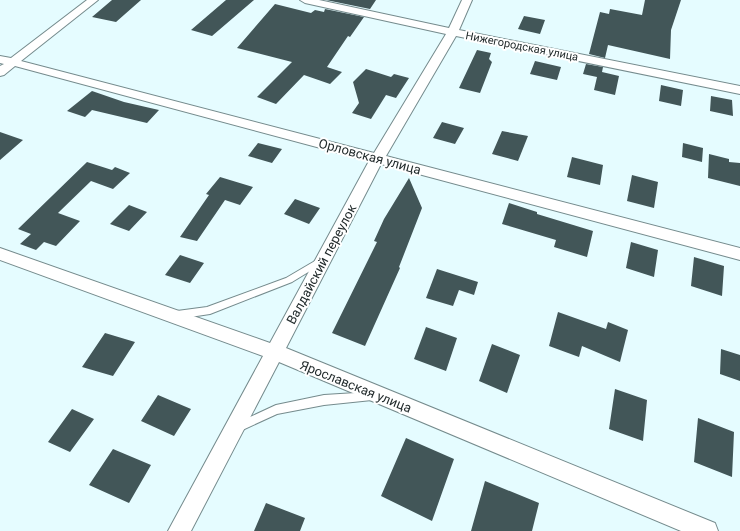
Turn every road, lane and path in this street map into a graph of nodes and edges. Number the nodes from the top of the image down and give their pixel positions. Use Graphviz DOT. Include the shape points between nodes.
graph roads {
  1 [pos="93,0"];
  2 [pos="305,0"];
  3 [pos="468,0"];
  4 [pos="453,32"];
  5 [pos="6,61"];
  6 [pos="0,72"];
  7 [pos="740,90"];
  8 [pos="378,158"];
  9 [pos="0,254"];
  10 [pos="740,254"];
  11 [pos="324,259"];
  12 [pos="172,316"];
  13 [pos="274,352"];
  14 [pos="378,395"];
  15 [pos="233,428"];
  16 [pos="179,531"];
  17 [pos="707,531"];
  1 -- 5 [label="street"];
  2 -- 4 [label="street, Нижегородская улица"];
  3 -- 4 [label="street, Валдайский переулок"];
  4 -- 7 [label="street, Нижегородская улица"];
  4 -- 8 [label="street, Валдайский переулок"];
  5 -- 6 [label="street"];
  5 -- 8 [label="street, Орловская улица"];
  8 -- 10 [label="street, Орловская улица"];
  8 -- 11 [label="street, Валдайский переулок"];
  9 -- 12 [label="street, Ярославская улица"];
  11 -- 12 [label="lane" via="289,280 207,311"];
  11 -- 13 [label="street, Валдайский переулок"];
  12 -- 13 [label="street, Ярославская улица"];
  13 -- 14 [label="street, Ярославская улица"];
  13 -- 15 [label="street, Валдайский переулок"];
  14 -- 15 [label="lane" via="324,400 283,409"];
  14 -- 17 [label="street, Ярославская улица"];
  15 -- 16 [label="street, Валдайский переулок"];
}
